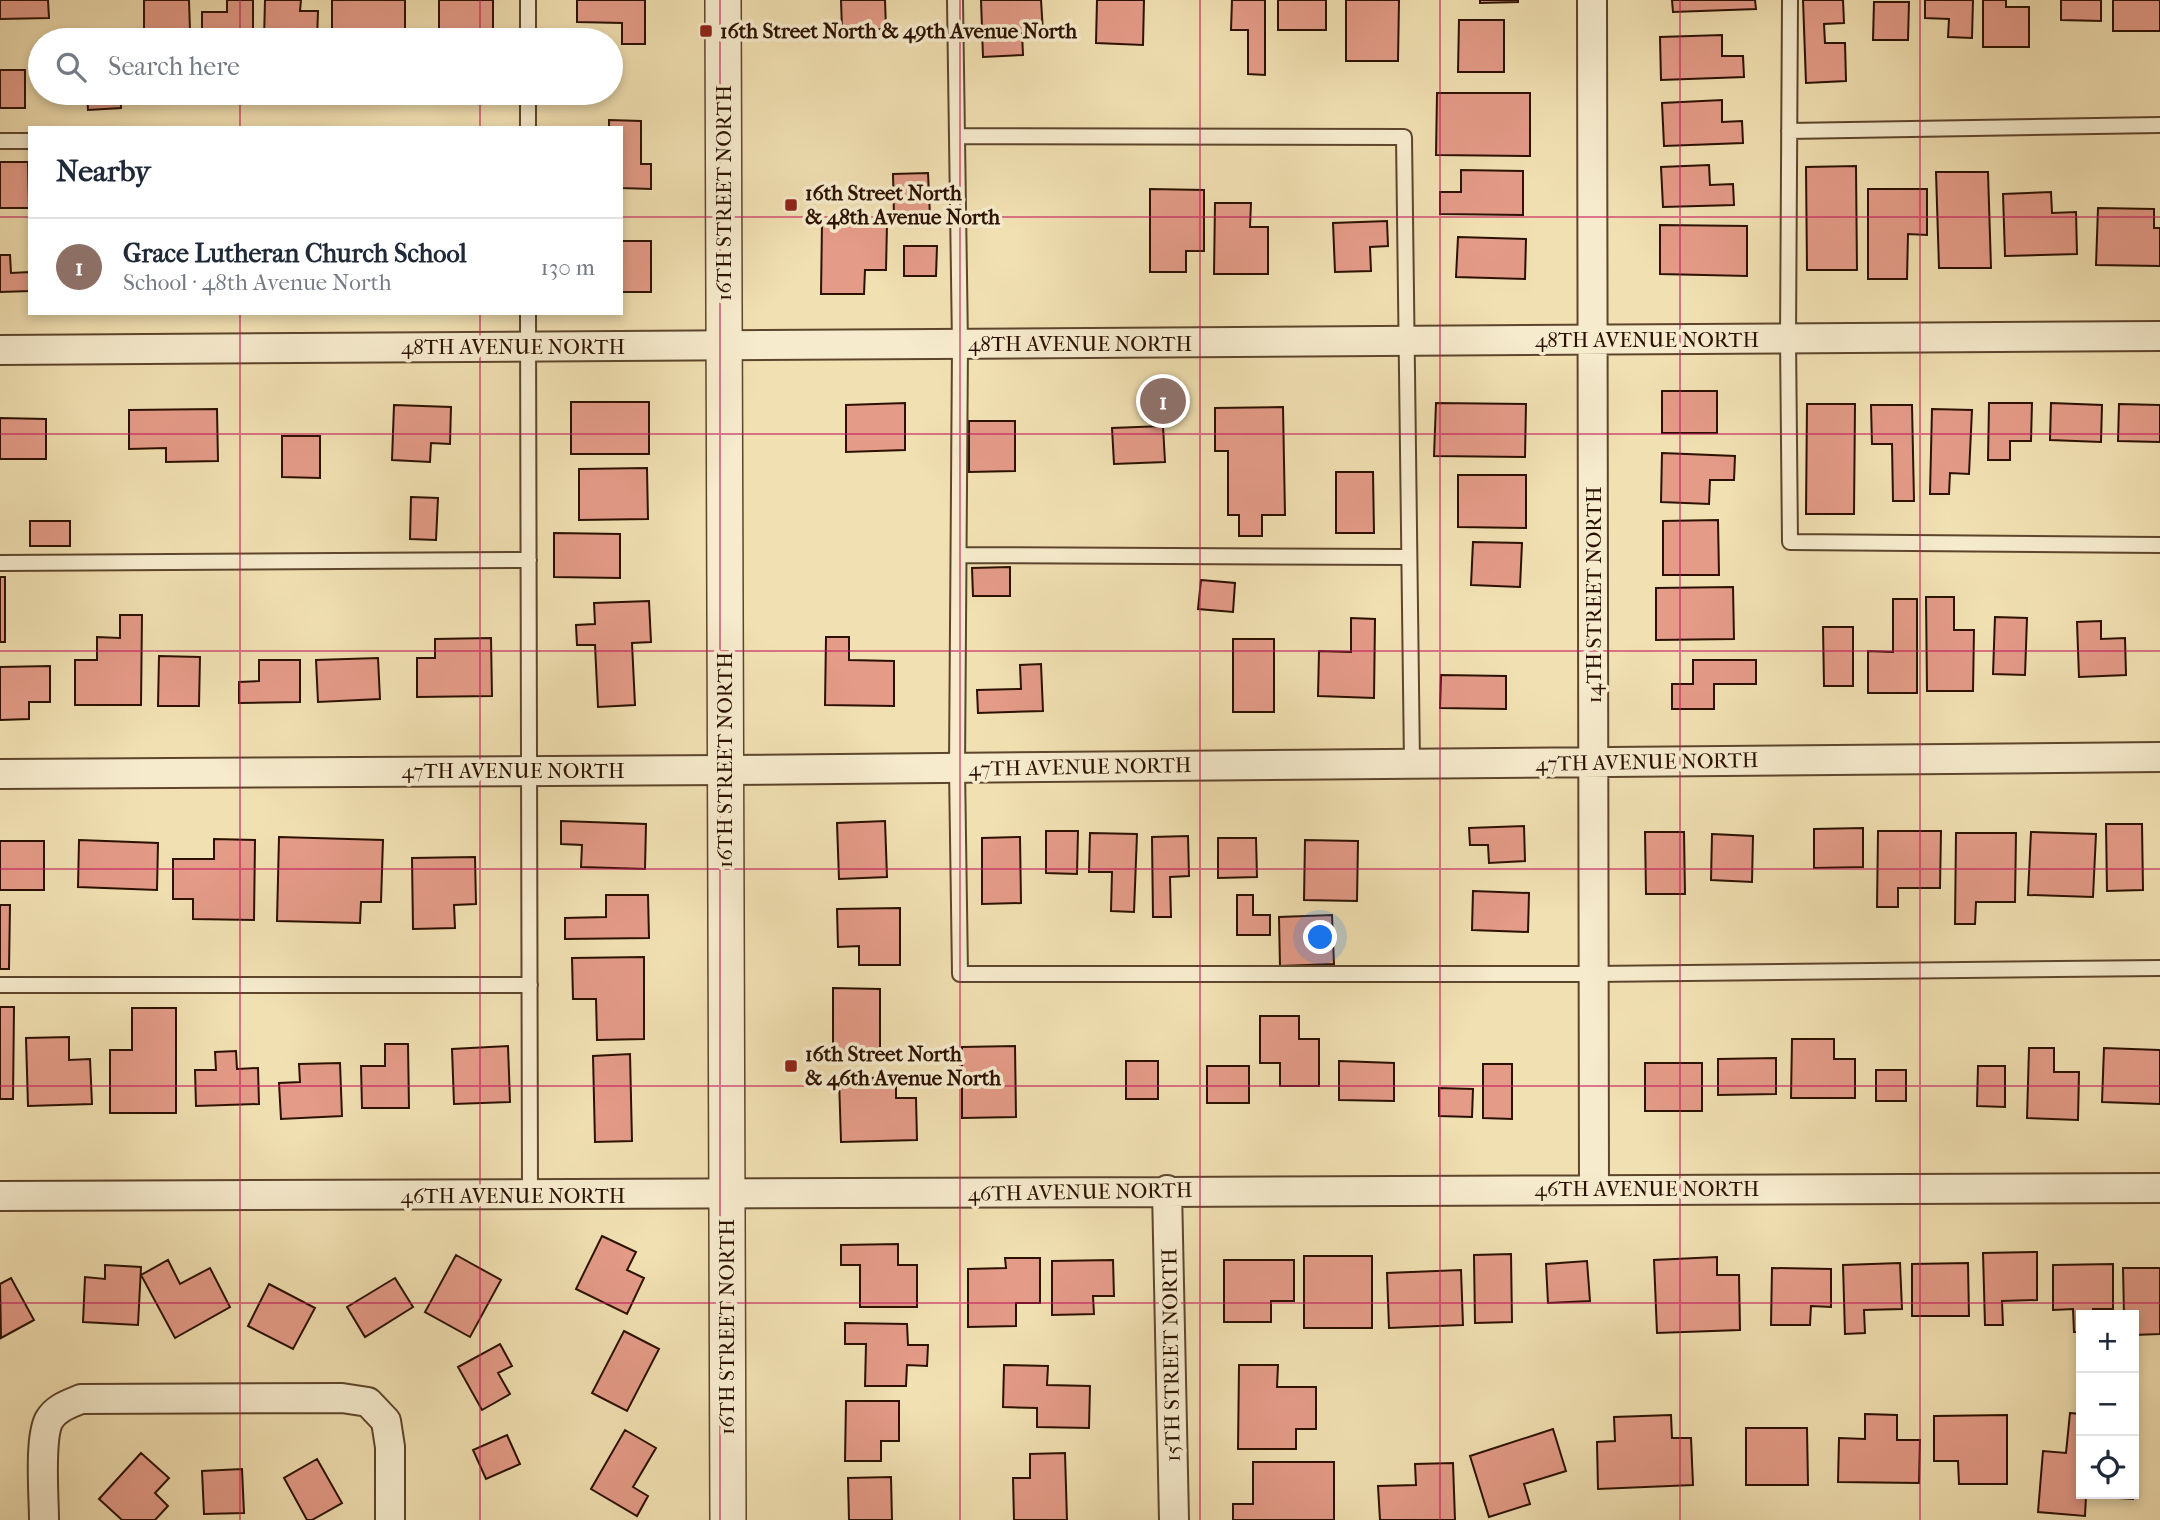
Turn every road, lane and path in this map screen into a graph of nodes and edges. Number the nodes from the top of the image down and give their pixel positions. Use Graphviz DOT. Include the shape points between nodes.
graph roads {
  1 [pos="528,0"];
  2 [pos="723,0"];
  3 [pos="955,0"];
  4 [pos="1592,0"];
  5 [pos="1790,0"];
  6 [pos="528,28"];
  7 [pos="528,105"];
  8 [pos="2160,125"];
  9 [pos="528,126"];
  10 [pos="1789,131"];
  11 [pos="957,136"];
  12 [pos="0,141"];
  13 [pos="28,141"];
  14 [pos="528,315"];
  15 [pos="2160,336"];
  16 [pos="1788,339"];
  17 [pos="1592,341"];
  18 [pos="1406,342"];
  19 [pos="960,345"];
  20 [pos="724,346"];
  21 [pos="528,347"];
  22 [pos="0,350"];
  23 [pos="2160,545"];
  24 [pos="959,555"];
  25 [pos="1409,556"];
  26 [pos="529,560"];
  27 [pos="0,563"];
  28 [pos="2160,757"];
  29 [pos="1595,762"];
  30 [pos="1412,764"];
  31 [pos="957,768"];
  32 [pos="725,770"];
  33 [pos="530,771"];
  34 [pos="0,774"];
  35 [pos="2160,968"];
  36 [pos="1594,974"];
  37 [pos="0,985"];
  38 [pos="530,985"];
  39 [pos="2160,1188"];
  40 [pos="1594,1189"];
  41 [pos="1167,1191"];
  42 [pos="0,1196"];
  43 [pos="530,1196"];
  44 [pos="727,1196"];
  45 [pos="44,1520"];
  46 [pos="390,1520"];
  47 [pos="728,1520"];
  48 [pos="1174,1520"];
  1 -- 6 [label="lane"];
  2 -- 20 [label="street, 16TH STREET NORTH"];
  3 -- 11 [label="lane"];
  4 -- 17 [label="street, 14TH STREET NORTH"];
  5 -- 10 [label="lane"];
  7 -- 9 [label="lane"];
  8 -- 10 [label="lane"];
  10 -- 16 [label="lane"];
  11 -- 18 [label="lane" via="1404,137"];
  11 -- 19 [label="lane"];
  12 -- 13 [label="lane"];
  14 -- 21 [label="lane"];
  15 -- 16 [label="street, 48TH AVENUE NORTH"];
  16 -- 17 [label="street, 48TH AVENUE NORTH"];
  16 -- 23 [label="lane" via="1790,542"];
  17 -- 18 [label="street, 48TH AVENUE NORTH"];
  17 -- 29 [label="street, 14TH STREET NORTH"];
  18 -- 19 [label="street, 48TH AVENUE NORTH"];
  18 -- 25 [label="lane"];
  19 -- 20 [label="street, 48TH AVENUE NORTH"];
  19 -- 24 [label="lane"];
  20 -- 21 [label="street, 48TH AVENUE NORTH"];
  20 -- 32 [label="street, 16TH STREET NORTH"];
  21 -- 22 [label="street, 48TH AVENUE NORTH"];
  21 -- 26 [label="lane"];
  24 -- 25 [label="lane"];
  24 -- 31 [label="lane"];
  25 -- 30 [label="lane"];
  26 -- 27 [label="lane"];
  26 -- 33 [label="lane"];
  28 -- 29 [label="street, 47TH AVENUE NORTH"];
  29 -- 30 [label="street, 47TH AVENUE NORTH"];
  29 -- 36 [label="street, 14TH STREET NORTH"];
  30 -- 31 [label="street, 47TH AVENUE NORTH"];
  31 -- 32 [label="street, 47TH AVENUE NORTH"];
  31 -- 36 [label="lane" via="960,974"];
  32 -- 33 [label="street, 47TH AVENUE NORTH"];
  32 -- 44 [label="street, 16TH STREET NORTH"];
  33 -- 34 [label="street, 47TH AVENUE NORTH"];
  33 -- 38 [label="lane"];
  35 -- 36 [label="lane"];
  36 -- 40 [label="street, 14TH STREET NORTH"];
  37 -- 38 [label="lane"];
  38 -- 43 [label="lane"];
  39 -- 40 [label="street, 46TH AVENUE NORTH"];
  40 -- 41 [label="street, 46TH AVENUE NORTH"];
  41 -- 44 [label="street, 46TH AVENUE NORTH"];
  41 -- 48 [label="street, 15TH STREET NORTH"];
  42 -- 43 [label="street, 46TH AVENUE NORTH"];
  43 -- 44 [label="street, 46TH AVENUE NORTH"];
  44 -- 47 [label="street, 16TH STREET NORTH"];
  45 -- 46 [label="street" via="48,1421 61,1408 81,1399 342,1398 368,1402 386,1421"];
}
